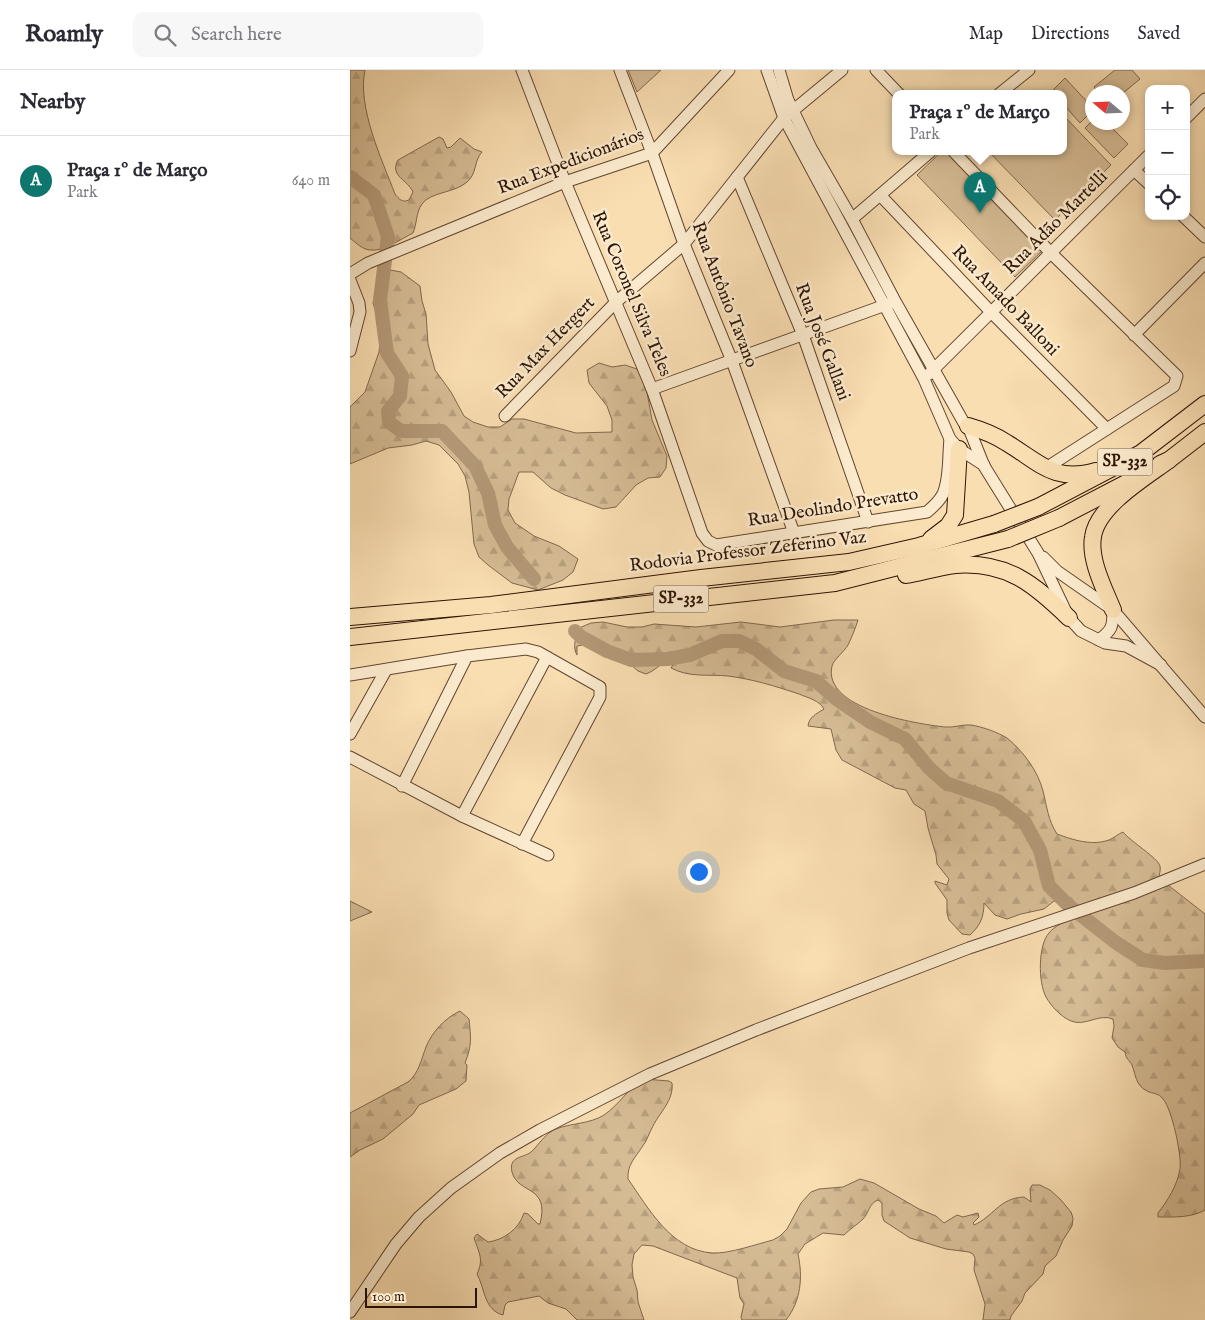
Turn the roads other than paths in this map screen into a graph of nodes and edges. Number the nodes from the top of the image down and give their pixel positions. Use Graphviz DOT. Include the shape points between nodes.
graph roads {
  1 [pos="522,70"];
  2 [pos="620,70"];
  3 [pos="729,70"];
  4 [pos="767,70"];
  5 [pos="779,70"];
  6 [pos="842,70"];
  7 [pos="876,70"];
  8 [pos="1029,70"];
  9 [pos="895,90"];
  10 [pos="1004,90"];
  11 [pos="1205,99"];
  12 [pos="793,110"];
  13 [pos="1190,114"];
  14 [pos="784,118"];
  15 [pos="652,153"];
  16 [pos="927,155"];
  17 [pos="957,155"];
  18 [pos="1145,159"];
  19 [pos="1134,170"];
  20 [pos="737,177"];
  21 [pos="1145,180"];
  22 [pos="565,182"];
  23 [pos="880,195"];
  24 [pos="852,219"];
  25 [pos="1187,220"];
  26 [pos="1205,237"];
  27 [pos="684,244"];
  28 [pos="1051,253"];
  29 [pos="1205,263"];
  30 [pos="350,274"];
  31 [pos="350,280"];
  32 [pos="616,302"];
  33 [pos="890,304"];
  34 [pos="990,312"];
  35 [pos="803,335"];
  36 [pos="1134,335"];
  37 [pos="350,351"];
  38 [pos="732,362"];
  39 [pos="933,370"];
  40 [pos="924,379"];
  41 [pos="652,389"];
  42 [pos="1205,404"];
  43 [pos="505,416"];
  44 [pos="968,427"];
  45 [pos="1107,430"];
  46 [pos="1205,432"];
  47 [pos="953,440"];
  48 [pos="1169,460"];
  49 [pos="1120,465"];
  50 [pos="984,466"];
  51 [pos="1046,468"];
  52 [pos="1085,483"];
  53 [pos="868,522"];
  54 [pos="702,533"];
  55 [pos="794,533"];
  56 [pos="919,546"];
  57 [pos="1038,553"];
  58 [pos="835,582"];
  59 [pos="1113,610"];
  60 [pos="350,617"];
  61 [pos="1069,618"];
  62 [pos="350,637"];
  63 [pos="1099,640"];
  64 [pos="467,656"];
  65 [pos="547,657"];
  66 [pos="1160,665"];
  67 [pos="386,670"];
  68 [pos="350,675"];
  69 [pos="1205,717"];
  70 [pos="350,734"];
  71 [pos="350,757"];
  72 [pos="402,786"];
  73 [pos="462,816"];
  74 [pos="522,844"];
  75 [pos="548,855"];
  76 [pos="1205,864"];
  77 [pos="350,1312"];
  1 -- 22 [label="street, Rua Coronel Silva Teles"];
  2 -- 15 [label="street, Rua Antônio Tavano"];
  3 -- 15 [label="street, Rua Expedicionários"];
  4 -- 14 [label="street"];
  5 -- 12 [label="street"];
  6 -- 12 [label="street, Rua Max Hergert"];
  7 -- 9 [label="street"];
  8 -- 10 [label="street"];
  11 -- 13 [label="street"];
  12 -- 14 [label="street, Rua Max Hergert"];
  12 -- 24 [label="street"];
  14 -- 20 [label="street, Rua Max Hergert"];
  14 -- 33 [label="street"];
  15 -- 22 [label="street, Rua Expedicionários"];
  15 -- 27 [label="street, Rua Antônio Tavano"];
  16 -- 23 [label="street"];
  17 -- 28 [label="street"];
  18 -- 19 [label="street, Rua Adão Martelli"];
  19 -- 21 [label="street"];
  19 -- 28 [label="street, Rua Adão Martelli"];
  20 -- 27 [label="street, Rua Max Hergert"];
  20 -- 35 [label="street, Rua José Gallani"];
  22 -- 30 [label="street, Rua Expedicionários" via="368,263"];
  22 -- 32 [label="street, Rua Coronel Silva Teles"];
  23 -- 24 [label="street"];
  23 -- 34 [label="street, Rua Amado Balloni"];
  24 -- 33 [label="street"];
  25 -- 26 [label="street"];
  27 -- 32 [label="street, Rua Max Hergert"];
  27 -- 38 [label="street, Rua Antônio Tavano"];
  28 -- 34 [label="street, Rua Adão Martelli"];
  28 -- 36 [label="street"];
  29 -- 36 [label="street"];
  31 -- 37 [label="street" via="360,312"];
  32 -- 41 [label="street, Rua Coronel Silva Teles"];
  32 -- 43 [label="street, Rua Max Hergert"];
  33 -- 35 [label="street"];
  33 -- 39 [label="street"];
  33 -- 40 [label="street"];
  34 -- 39 [label="street, Rua Adão Martelli"];
  34 -- 45 [label="street, Rua Amado Balloni"];
  35 -- 38 [label="street"];
  35 -- 53 [label="street, Rua José Gallani"];
  36 -- 45 [label="street" via="1177,376 1174,386"];
  38 -- 41 [label="street"];
  38 -- 55 [label="street, Rua Antônio Tavano"];
  39 -- 40 [label="street, Rua Adão Martelli"];
  39 -- 44 [label="street"];
  40 -- 47 [label="street"];
  41 -- 54 [label="street, Rua Coronel Silva Teles"];
  42 -- 49 [label="highway, Rodovia Professor Zeferino Vaz / SP-332"];
  44 -- 47 [label="street" via="958,422 953,426"];
  44 -- 50 [label="street"];
  44 -- 51 [label="highway" via="990,433"];
  44 -- 52 [label="highway" via="1038,475"];
  45 -- 51 [label="street"];
  46 -- 48 [label="highway, Rodovia Professor Zeferino Vaz / SP-332"];
  47 -- 50 [label="street"];
  47 -- 53 [label="street, Rua Deolindo Prevatto" via="946,482 936,504 927,512"];
  47 -- 56 [label="highway" via="959,476 955,514 938,536"];
  48 -- 58 [label="highway, Rodovia Professor Zeferino Vaz / SP-332, bridge" via="1059,518 1008,539"];
  48 -- 59 [label="highway" via="1099,519 1093,537 1093,554"];
  49 -- 51 [label="highway" via="1076,476"];
  49 -- 52 [label="highway, Rodovia Professor Zeferino Vaz / SP-332"];
  50 -- 57 [label="street"];
  52 -- 56 [label="highway, Rodovia Professor Zeferino Vaz / SP-332, bridge" via="1038,507 994,524"];
  53 -- 55 [label="street, Rua Deolindo Prevatto"];
  54 -- 55 [label="street, Rua Deolindo Prevatto" via="716,545"];
  56 -- 60 [label="highway, Rodovia Professor Zeferino Vaz / SP-332" via="849,562 491,605"];
  57 -- 59 [label="street" via="1057,571"];
  57 -- 61 [label="street"];
  58 -- 61 [label="highway" via="853,586 955,565 996,568 1031,584"];
  58 -- 62 [label="highway, Rodovia Professor Zeferino Vaz / SP-332"];
  59 -- 63 [label="street" via="1113,626"];
  59 -- 66 [label="street"];
  61 -- 63 [label="street" via="1080,631"];
  63 -- 66 [label="street" via="1126,646"];
  64 -- 65 [label="street" via="526,649"];
  64 -- 67 [label="street"];
  64 -- 72 [label="street"];
  65 -- 73 [label="street"];
  65 -- 74 [label="street" via="596,684 601,691"];
  66 -- 69 [label="street"];
  67 -- 68 [label="street"];
  67 -- 70 [label="street"];
  71 -- 72 [label="street"];
  72 -- 73 [label="street"];
  73 -- 74 [label="street"];
  74 -- 75 [label="street"];
  76 -- 77 [label="street" via="1134,893 969,948 756,1030 650,1074 540,1130 500,1152 419,1217 396,1244"];
}
